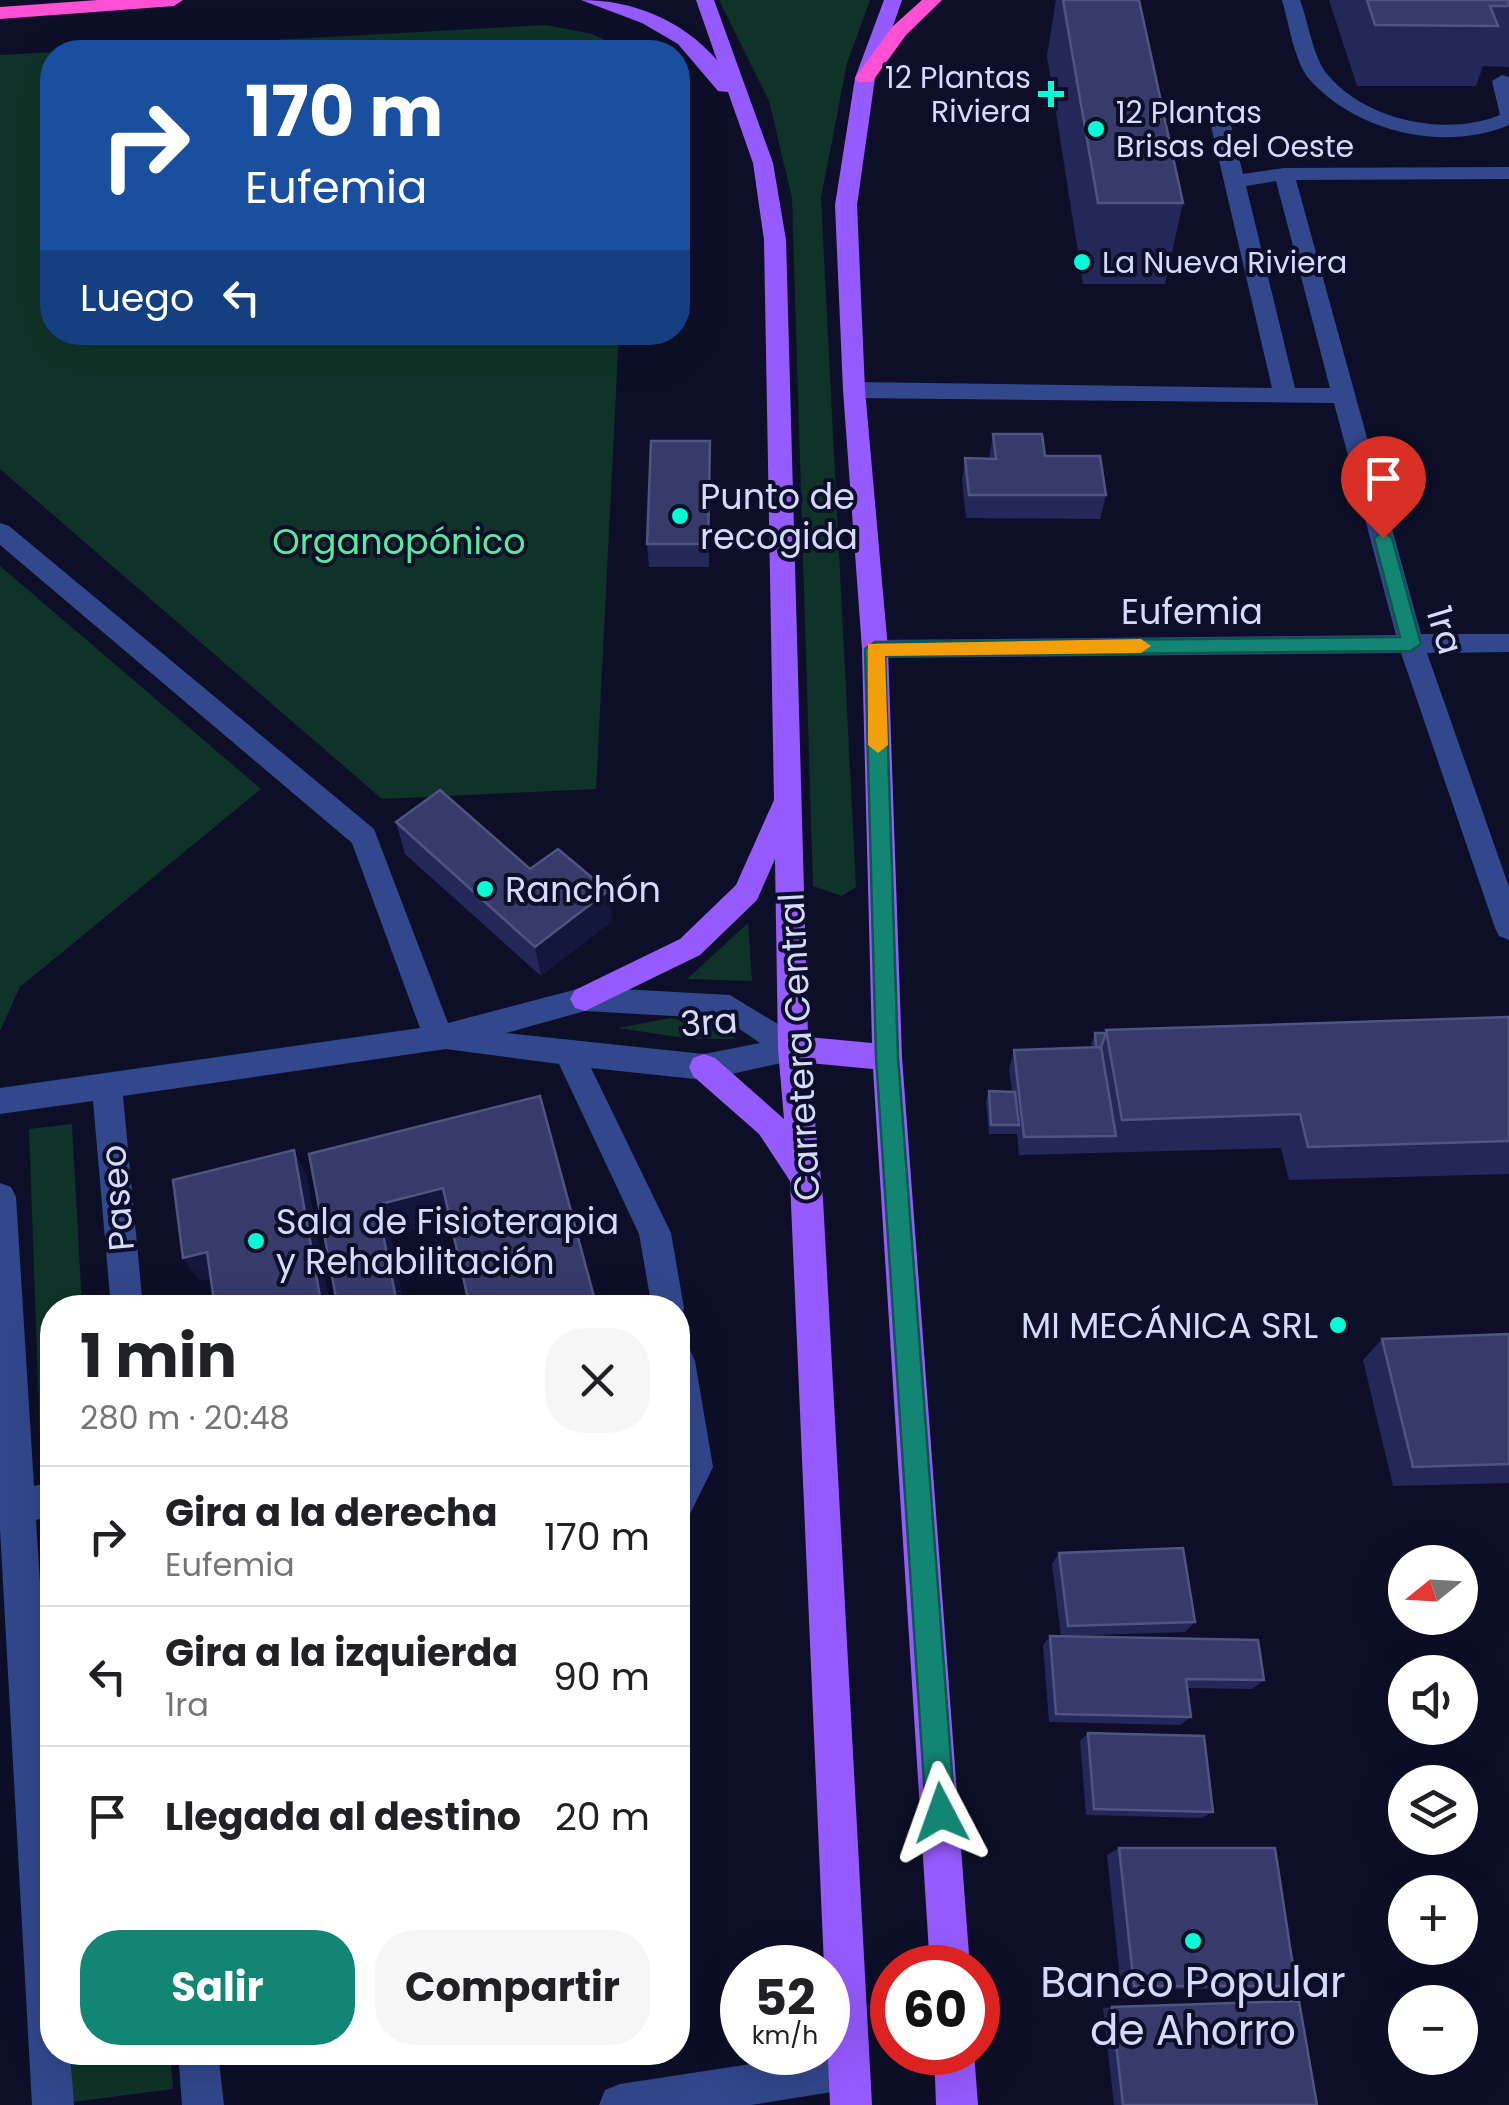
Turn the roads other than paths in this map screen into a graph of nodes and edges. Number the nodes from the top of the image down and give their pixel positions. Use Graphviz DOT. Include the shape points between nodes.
graph roads {
  1 [pos="174,0"];
  2 [pos="590,0"];
  3 [pos="705,0"];
  4 [pos="893,0"];
  5 [pos="933,0"];
  6 [pos="1291,0"];
  7 [pos="0,13"];
  8 [pos="685,40"];
  9 [pos="690,44"];
  10 [pos="864,78"];
  11 [pos="1502,81"];
  12 [pos="1218,114"];
  13 [pos="1509,116"];
  14 [pos="763,163"];
  15 [pos="1509,172"];
  16 [pos="1284,174"];
  17 [pos="1234,181"];
  18 [pos="854,390"];
  19 [pos="1285,395"];
  20 [pos="1346,396"];
  21 [pos="0,532"];
  22 [pos="1509,643"];
  23 [pos="1411,644"];
  24 [pos="875,649"];
  25 [pos="788,796"];
  26 [pos="1509,928"];
  27 [pos="586,999"];
  28 [pos="439,1038"];
  29 [pos="793,1048"];
  30 [pos="568,1050"];
  31 [pos="887,1057"];
  32 [pos="704,1066"];
  33 [pos="108,1088"];
  34 [pos="0,1101"];
  35 [pos="0,1197"];
  36 [pos="807,1199"];
  37 [pos="125,1295"];
  38 [pos="666,1295"];
  39 [pos="690,1432"];
  40 [pos="690,1479"];
  41 [pos="23,1506"];
  42 [pos="40,1857"];
  43 [pos="948,1945"];
  44 [pos="50,2065"];
  45 [pos="199,2065"];
  46 [pos="955,2075"];
  47 [pos="851,2087"];
  48 [pos="52,2105"];
  49 [pos="203,2105"];
  50 [pos="620,2105"];
  51 [pos="957,2105"];
  1 -- 7 [label="highway"];
  2 -- 8 [label="main road" via="654,20"];
  3 -- 14 [label="main road, Carretera Central"];
  4 -- 10 [label="main road"];
  5 -- 10 [label="highway"];
  6 -- 13 [label="street" via="1316,76 1351,104 1416,130 1475,132"];
  9 -- 14 [label="main road" via="715,68"];
  10 -- 18 [label="main road" via="846,205"];
  11 -- 13 [label="street"];
  12 -- 17 [label="street"];
  14 -- 25 [label="main road, Carretera Central" via="775,240"];
  15 -- 16 [label="street"];
  16 -- 17 [label="street"];
  16 -- 20 [label="street, 1ra"];
  17 -- 19 [label="street"];
  18 -- 19 [label="street"];
  18 -- 24 [label="main road"];
  19 -- 20 [label="street"];
  20 -- 23 [label="street, 1ra"];
  21 -- 28 [label="street" via="364,837"];
  22 -- 23 [label="street, Eufemia"];
  23 -- 24 [label="street, Eufemia"];
  23 -- 26 [label="street, 1ra"];
  24 -- 31 [label="main road"];
  25 -- 27 [label="main road" via="748,892 690,947"];
  25 -- 29 [label="main road, Carretera Central"];
  27 -- 28 [label="street, 3ra"];
  27 -- 29 [label="street, 3ra" via="730,1007"];
  28 -- 30 [label="street, 3ra"];
  28 -- 33 [label="street, 3ra"];
  29 -- 31 [label="main road"];
  29 -- 32 [label="street, 3ra"];
  29 -- 36 [label="main road, Carretera Central"];
  30 -- 32 [label="street, 3ra"];
  30 -- 38 [label="street" via="655,1233"];
  31 -- 43 [label="main road"];
  32 -- 36 [label="main road" via="762,1113 790,1150"];
  33 -- 34 [label="street, 3ra"];
  33 -- 37 [label="street, Paseo"];
  35 -- 41 [label="street"];
  36 -- 47 [label="main road, Carretera Central"];
  39 -- 40 [label="street" via="696,1467"];
  41 -- 42 [label="street"];
  44 -- 48 [label="street"];
  45 -- 49 [label="street"];
  46 -- 51 [label="main road"];
  47 -- 50 [label="street"];
}
